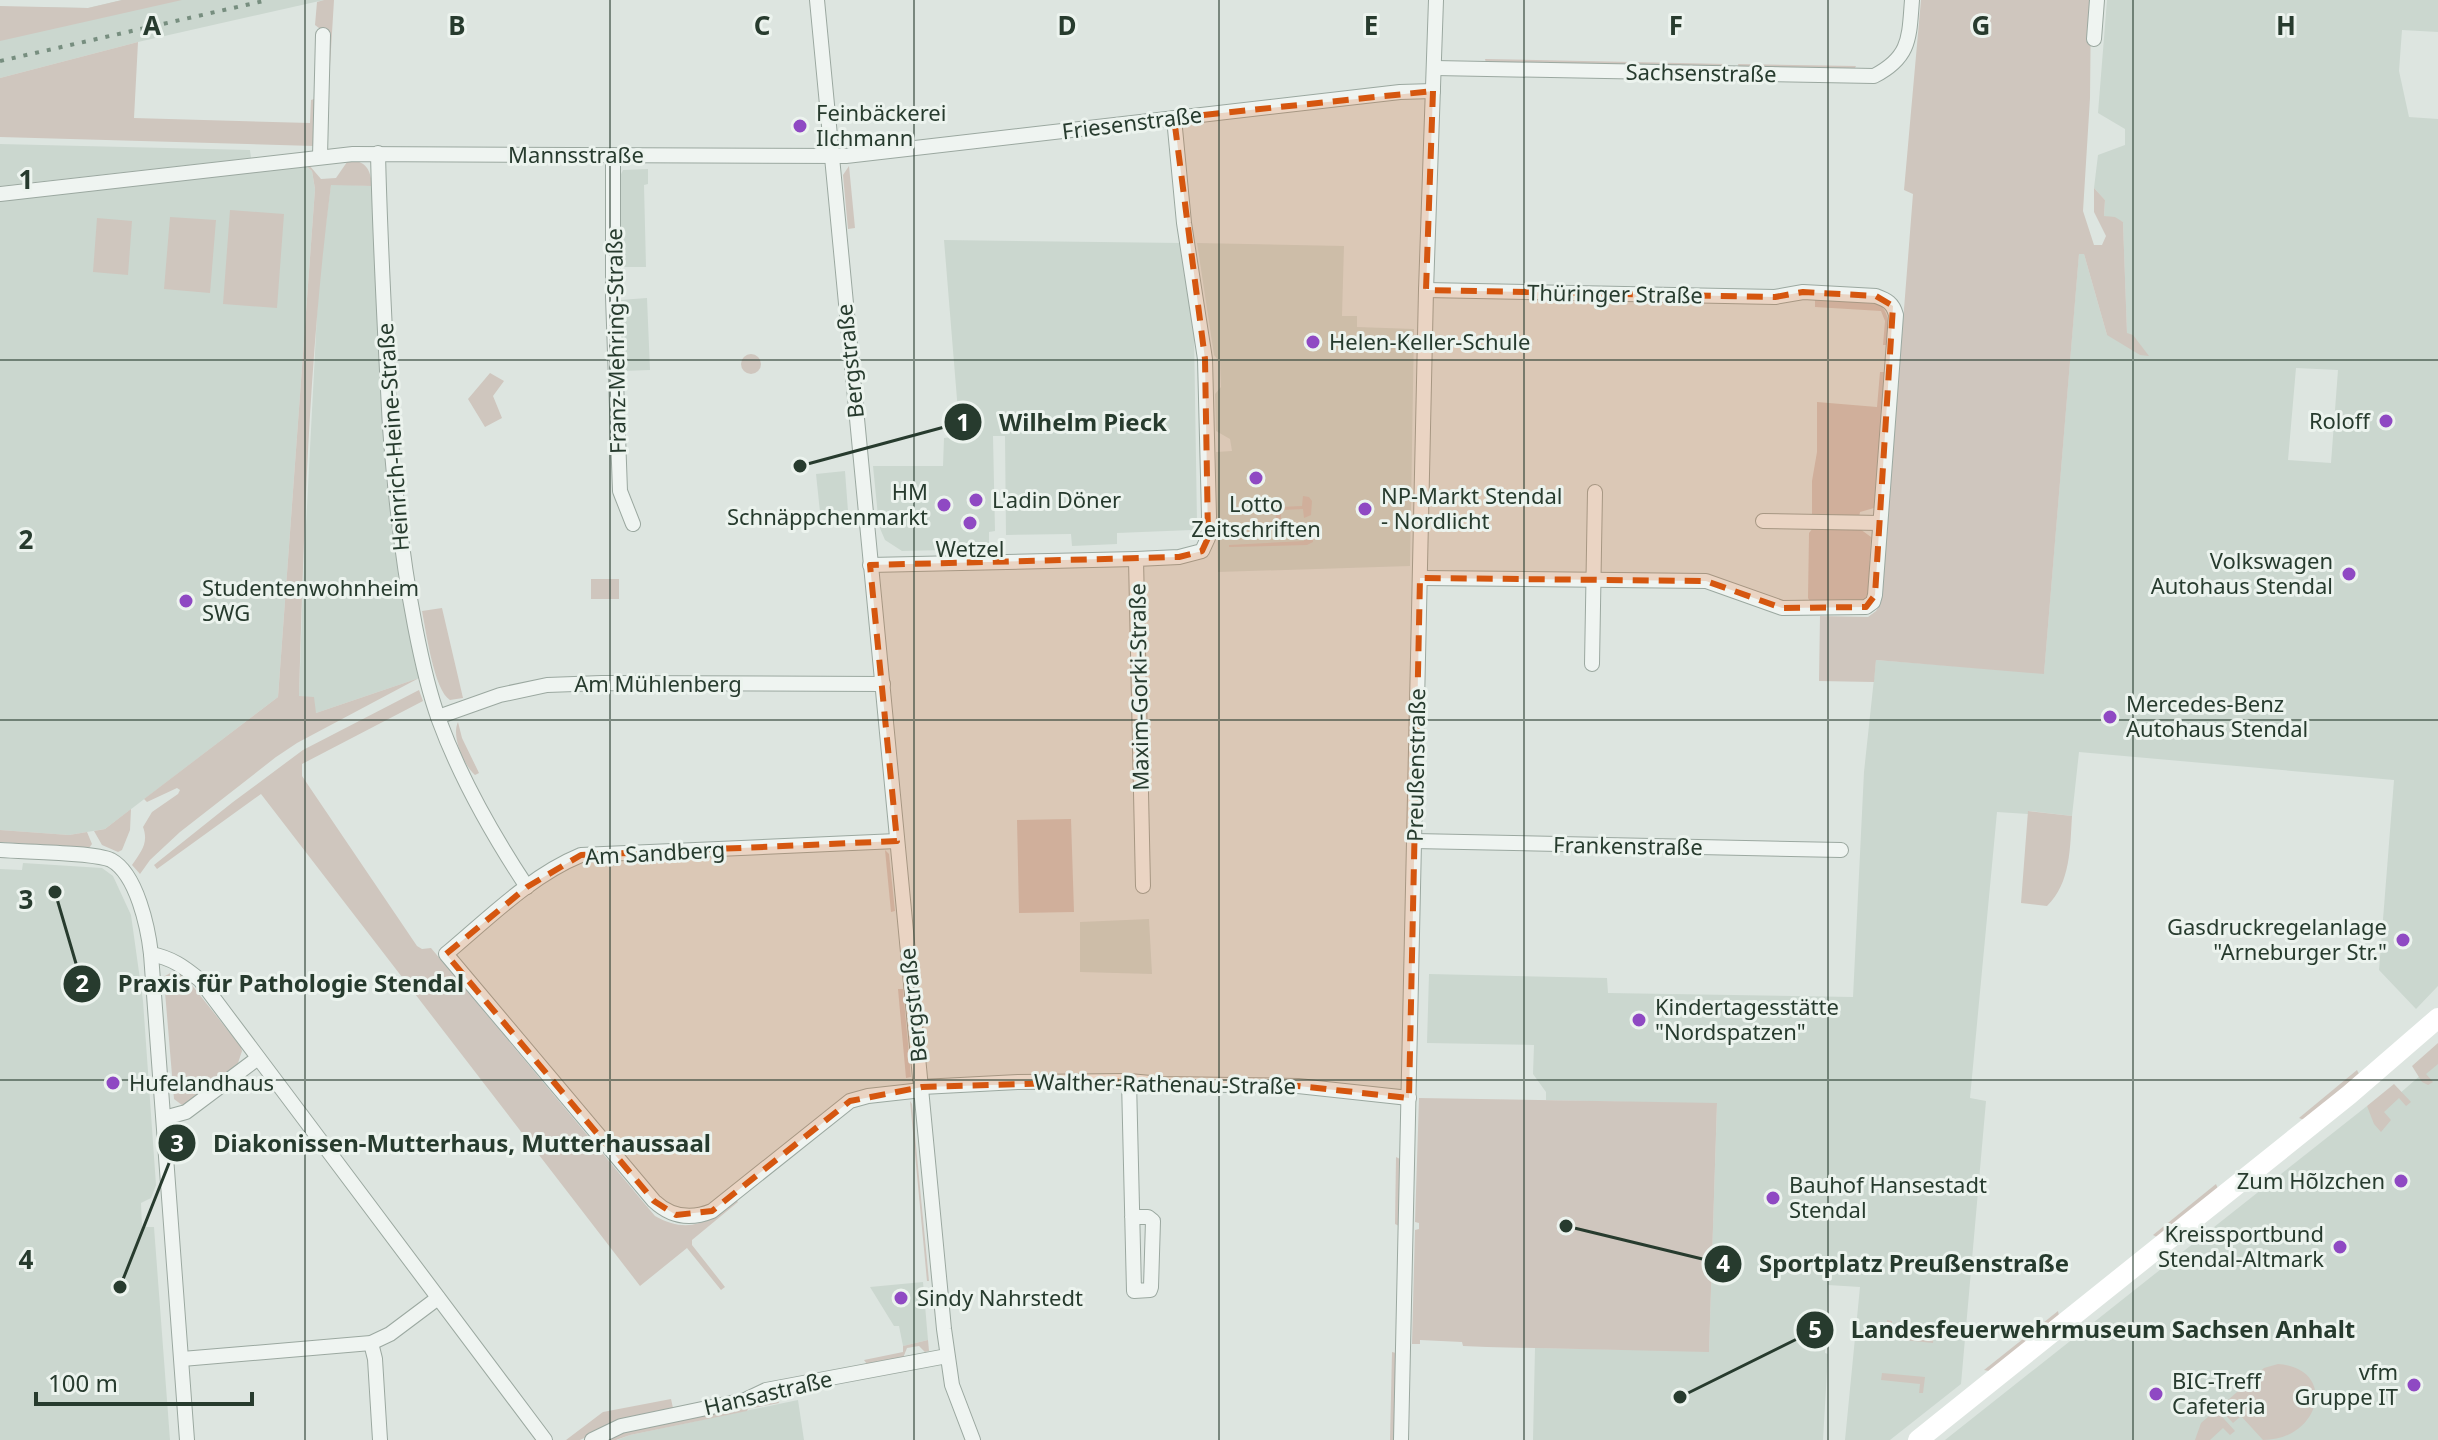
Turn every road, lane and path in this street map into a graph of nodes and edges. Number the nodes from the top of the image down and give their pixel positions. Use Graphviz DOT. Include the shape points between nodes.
graph roads {
  1 [pos="817,0"];
  2 [pos="1436,0"];
  3 [pos="1912,0"];
  4 [pos="2097,0"];
  5 [pos="323,35"];
  6 [pos="2094,39"];
  7 [pos="1435,68"];
  8 [pos="1433,91"];
  9 [pos="1174,118"];
  10 [pos="378,153"];
  11 [pos="613,155"];
  12 [pos="320,156"];
  13 [pos="831,157"];
  14 [pos="0,194"];
  15 [pos="1426,290"];
  16 [pos="1595,492"];
  17 [pos="1763,521"];
  18 [pos="1880,523"];
  19 [pos="633,524"];
  20 [pos="1136,559"];
  21 [pos="870,565"];
  22 [pos="1420,578"];
  23 [pos="1594,580"];
  24 [pos="1592,664"];
  25 [pos="883,684"];
  26 [pos="438,717"];
  27 [pos="897,841"];
  28 [pos="1414,841"];
  29 [pos="0,850"];
  30 [pos="1841,850"];
  31 [pos="1143,886"];
  32 [pos="527,887"];
  33 [pos="151,954"];
  34 [pos="446,954"];
  35 [pos="2438,1018"];
  36 [pos="258,1058"];
  37 [pos="1129,1081"];
  38 [pos="922,1088"];
  39 [pos="1409,1098"];
  40 [pos="164,1118"];
  41 [pos="1132,1217"];
  42 [pos="438,1298"];
  43 [pos="371,1343"];
  44 [pos="947,1356"];
  45 [pos="182,1359"];
  46 [pos="187,1440"];
  47 [pos="380,1440"];
  48 [pos="545,1440"];
  49 [pos="592,1440"];
  50 [pos="973,1440"];
  51 [pos="1401,1440"];
  52 [pos="1918,1440"];
  1 -- 13 [label="street, Bergstraße"];
  2 -- 7 [label="street, Preußenstraße"];
  3 -- 7 [label="street, Sachsenstraße" via="1905,51 1874,76"];
  4 -- 6 [label="street"];
  5 -- 12 [label="street"];
  7 -- 8 [label="street, Preußenstraße"];
  8 -- 9 [label="street, Friesenstraße"];
  8 -- 15 [label="street, Preußenstraße"];
  9 -- 13 [label="street, Friesenstraße"];
  9 -- 20 [label="street, Maxim-Gorki-Straße" via="1205,359 1208,538 1202,551 1192,555"];
  10 -- 11 [label="street, Mannsstraße"];
  10 -- 12 [label="street, Mannsstraße"];
  10 -- 26 [label="street, Heinrich-Heine-Straße" via="397,518 417,639"];
  11 -- 13 [label="street, Mannsstraße"];
  11 -- 19 [label="street, Franz-Mehring-Straße" via="620,491"];
  12 -- 14 [label="street, Mannsstraße"];
  13 -- 21 [label="street, Bergstraße"];
  15 -- 18 [label="street, Thüringer Straße" via="1775,297 1803,292 1886,299 1896,315"];
  15 -- 22 [label="street, Preußenstraße"];
  16 -- 23 [label="street"];
  17 -- 18 [label="street"];
  18 -- 23 [label="street" via="1875,595 1866,607 1782,608 1706,581"];
  20 -- 21 [label="street"];
  20 -- 31 [label="street, Maxim-Gorki-Straße"];
  21 -- 25 [label="street, Bergstraße"];
  22 -- 23 [label="street"];
  22 -- 28 [label="street, Preußenstraße"];
  23 -- 24 [label="street"];
  25 -- 26 [label="street, Am Mühlenberg" via="547,685"];
  25 -- 27 [label="street, Bergstraße"];
  26 -- 32 [label="street, Heinrich-Heine-Straße" via="465,783"];
  27 -- 32 [label="street, Am Sandberg" via="593,852 563,863"];
  27 -- 38 [label="street, Bergstraße"];
  28 -- 30 [label="street, Frankenstraße"];
  28 -- 39 [label="street, Preußenstraße"];
  29 -- 33 [label="street" via="111,860 142,907"];
  32 -- 34 [label="street, Am Sandberg"];
  33 -- 36 [label="street" via="182,965 200,980"];
  33 -- 40 [label="street"];
  34 -- 38 [label="street, Walther-Rathenau-Straße" via="654,1201 676,1215 712,1211 850,1101"];
  35 -- 52 [label="main road"];
  36 -- 40 [label="street" via="186,1112"];
  36 -- 42 [label="street"];
  37 -- 38 [label="street, Walther-Rathenau-Straße"];
  37 -- 39 [label="street, Walther-Rathenau-Straße" via="1298,1086"];
  37 -- 41 [label="street"];
  38 -- 44 [label="street, Bergstraße"];
  39 -- 51 [label="street, Preußenstraße"];
  40 -- 45 [label="street"];
  41 -- 41 [label="street" via="1134,1291 1147,1291 1153,1221"];
  42 -- 43 [label="street"];
  42 -- 48 [label="street"];
  43 -- 45 [label="street"];
  43 -- 47 [label="street"];
  44 -- 49 [label="street, Hansastraße" via="766,1390 745,1400 621,1426"];
  44 -- 50 [label="street, Bergstraße"];
  45 -- 46 [label="street"];
}
